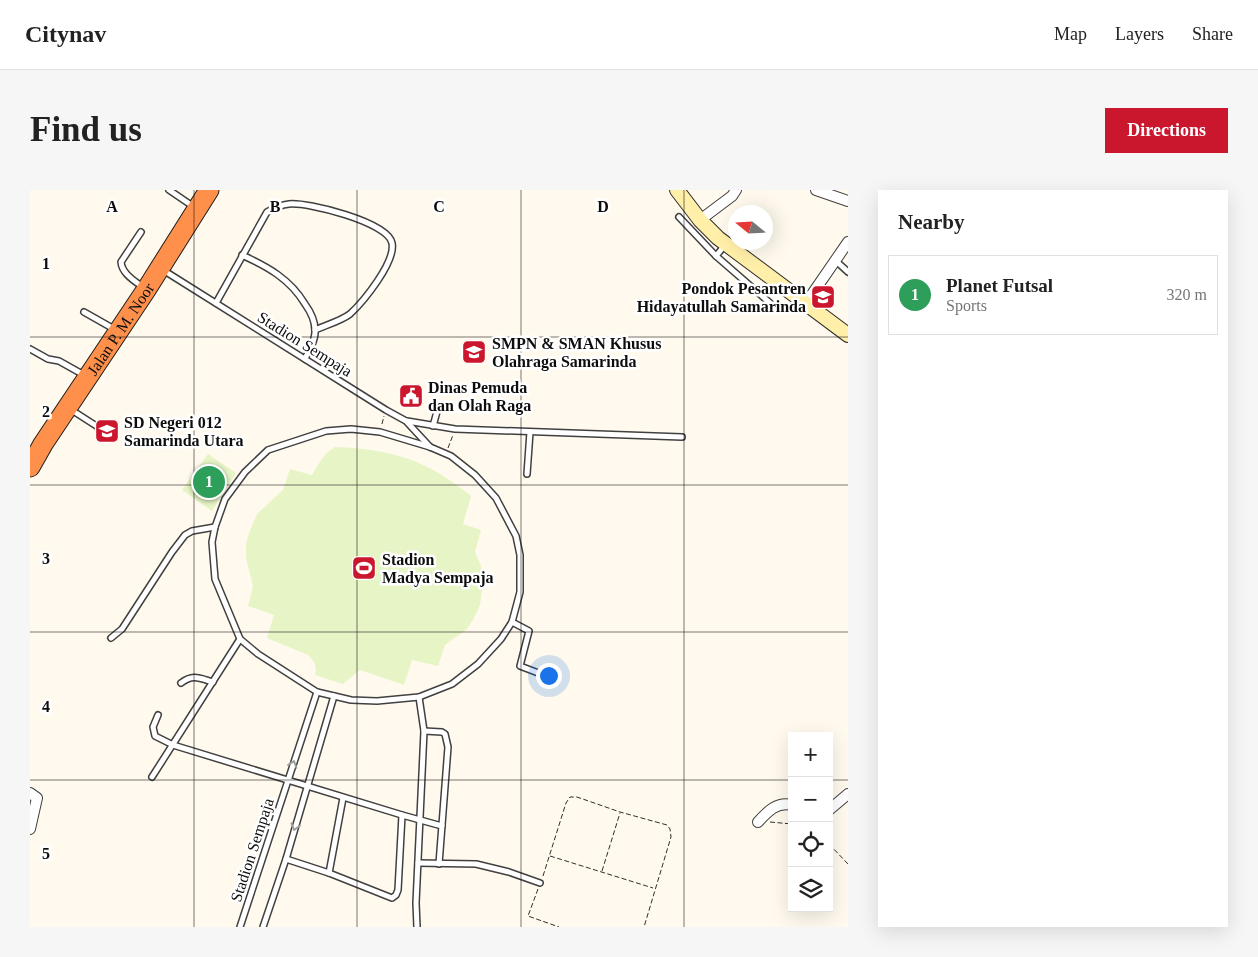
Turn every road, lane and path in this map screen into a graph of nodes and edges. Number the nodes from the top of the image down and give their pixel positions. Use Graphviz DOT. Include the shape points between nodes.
graph roads {
  1 [pos="169,190"];
  2 [pos="209,190"];
  3 [pos="677,190"];
  4 [pos="736,190"];
  5 [pos="816,190"];
  6 [pos="848,200"];
  7 [pos="196,209"];
  8 [pos="679,217"];
  9 [pos="700,220"];
  10 [pos="141,232"];
  11 [pos="848,242"];
  12 [pos="726,244"];
  13 [pos="242,255"];
  14 [pos="716,256"];
  15 [pos="836,261"];
  16 [pos="160,268"];
  17 [pos="848,272"];
  18 [pos="146,290"];
  19 [pos="216,303"];
  20 [pos="770,303"];
  21 [pos="806,303"];
  22 [pos="84,312"];
  23 [pos="315,330"];
  24 [pos="119,332"];
  25 [pos="848,335"];
  26 [pos="30,349"];
  27 [pos="304,359"];
  28 [pos="89,378"];
  29 [pos="68,408"];
  30 [pos="438,408"];
  31 [pos="386,410"];
  32 [pos="406,421"];
  33 [pos="433,426"];
  34 [pos="454,429"];
  35 [pos="380,432"];
  36 [pos="530,432"];
  37 [pos="112,436"];
  38 [pos="682,438"];
  39 [pos="430,447"];
  40 [pos="446,454"];
  41 [pos="32,460"];
  42 [pos="527,474"];
  43 [pos="215,527"];
  44 [pos="512,622"];
  45 [pos="111,638"];
  46 [pos="240,639"];
  47 [pos="541,674"];
  48 [pos="213,682"];
  49 [pos="182,683"];
  50 [pos="317,692"];
  51 [pos="334,696"];
  52 [pos="419,697"];
  53 [pos="158,715"];
  54 [pos="424,731"];
  55 [pos="172,745"];
  56 [pos="152,777"];
  57 [pos="288,780"];
  58 [pos="307,785"];
  59 [pos="30,793"];
  60 [pos="848,794"];
  61 [pos="343,798"];
  62 [pos="788,804"];
  63 [pos="833,807"];
  64 [pos="620,812"];
  65 [pos="402,815"];
  66 [pos="420,820"];
  67 [pos="758,822"];
  68 [pos="788,824"];
  69 [pos="442,826"];
  70 [pos="30,829"];
  71 [pos="833,848"];
  72 [pos="549,856"];
  73 [pos="286,859"];
  74 [pos="418,863"];
  75 [pos="440,864"];
  76 [pos="848,864"];
  77 [pos="602,872"];
  78 [pos="329,873"];
  79 [pos="540,883"];
  80 [pos="655,889"];
  81 [pos="240,927"];
  82 [pos="263,927"];
  83 [pos="417,927"];
  84 [pos="559,927"];
  85 [pos="644,927"];
  1 -- 7 [label="lane"];
  2 -- 7 [label="highway, Jalan P. M. Noor"];
  3 -- 9 [label="street"];
  4 -- 9 [label="street"];
  5 -- 6 [label="street"];
  7 -- 16 [label="highway, Jalan P. M. Noor"];
  8 -- 14 [label="lane"];
  9 -- 12 [label="street"];
  10 -- 18 [label="lane" via="121,267"];
  11 -- 15 [label="street"];
  12 -- 14 [label="lane"];
  12 -- 21 [label="street"];
  13 -- 19 [label="lane"];
  13 -- 23 [label="lane" via="271,269 290,284 311,313"];
  13 -- 23 [label="lane" via="267,212 290,204 318,208 366,222 387,235 392,243 391,255 381,278 349,315"];
  14 -- 20 [label="lane"];
  15 -- 17 [label="lane"];
  15 -- 21 [label="street"];
  16 -- 18 [label="highway, Jalan P. M. Noor"];
  16 -- 19 [label="lane, Stadion Sempaja"];
  18 -- 24 [label="highway, Jalan P. M. Noor"];
  19 -- 27 [label="lane, Stadion Sempaja"];
  21 -- 25 [label="street"];
  22 -- 24 [label="lane"];
  23 -- 27 [label="lane"];
  24 -- 28 [label="highway, Jalan P. M. Noor"];
  26 -- 28 [label="lane"];
  27 -- 31 [label="lane, Stadion Sempaja"];
  28 -- 29 [label="highway, Jalan P. M. Noor"];
  29 -- 37 [label="lane"];
  29 -- 41 [label="highway, Jalan P. M. Noor"];
  30 -- 33 [label="lane"];
  31 -- 32 [label="lane, Stadion Sempaja"];
  31 -- 35 [label="path"];
  32 -- 33 [label="lane"];
  32 -- 39 [label="lane, Stadion Sempaja"];
  33 -- 34 [label="lane"];
  34 -- 36 [label="lane"];
  34 -- 40 [label="path"];
  35 -- 39 [label="lane, Stadion Sempaja"];
  35 -- 43 [label="lane, Stadion Sempaja" via="326,431 268,450 245,472 225,499"];
  36 -- 38 [label="lane"];
  36 -- 42 [label="lane"];
  39 -- 40 [label="lane, Stadion Sempaja"];
  40 -- 44 [label="lane, Stadion Sempaja" via="475,475 496,498 516,536 520,555 520,592"];
  43 -- 45 [label="lane" via="185,535 122,629"];
  43 -- 46 [label="lane, Stadion Sempaja" via="212,542 215,579"];
  44 -- 47 [label="lane" via="529,631 520,666"];
  44 -- 52 [label="lane, Stadion Sempaja" via="478,664 452,684"];
  46 -- 48 [label="lane"];
  46 -- 50 [label="lane, Stadion Sempaja"];
  48 -- 49 [label="lane" via="193,677"];
  48 -- 55 [label="lane"];
  50 -- 51 [label="lane, Stadion Sempaja"];
  57 -- 50 [label="lane, Stadion Sempaja, one-way"];
  51 -- 52 [label="lane, Stadion Sempaja" via="377,701"];
  51 -- 58 [label="lane, Stadion Sempaja"];
  52 -- 54 [label="lane"];
  53 -- 55 [label="lane, Stadion Sempaja" via="153,727 155,736"];
  54 -- 66 [label="lane"];
  54 -- 69 [label="lane" via="442,732 447,738"];
  55 -- 56 [label="lane"];
  55 -- 57 [label="lane, Stadion Sempaja"];
  57 -- 58 [label="lane, Stadion Sempaja"];
  57 -- 81 [label="lane, Stadion Sempaja"];
  58 -- 61 [label="lane, Stadion Sempaja"];
  58 -- 73 [label="lane, Stadion Sempaja, one-way"];
  59 -- 70 [label="street" via="37,798"];
  60 -- 63 [label="street"];
  61 -- 65 [label="lane, Stadion Sempaja"];
  61 -- 78 [label="lane"];
  62 -- 67 [label="street" via="782,803 770,809"];
  64 -- 72 [label="path" via="570,797"];
  64 -- 77 [label="path"];
  64 -- 80 [label="path" via="667,825 670,829 671,837"];
  65 -- 66 [label="lane, Stadion Sempaja"];
  65 -- 78 [label="lane" via="396,895 389,898"];
  66 -- 69 [label="lane, Stadion Sempaja"];
  66 -- 74 [label="lane"];
  67 -- 68 [label="path"];
  69 -- 75 [label="lane"];
  71 -- 76 [label="path"];
  72 -- 77 [label="path"];
  72 -- 79 [label="path"];
  73 -- 78 [label="lane"];
  73 -- 82 [label="lane, Stadion Sempaja"];
  74 -- 75 [label="lane"];
  74 -- 83 [label="lane"];
  75 -- 79 [label="lane" via="476,864"];
  77 -- 80 [label="path"];
  79 -- 84 [label="path" via="528,916"];
  80 -- 85 [label="path"];
}
